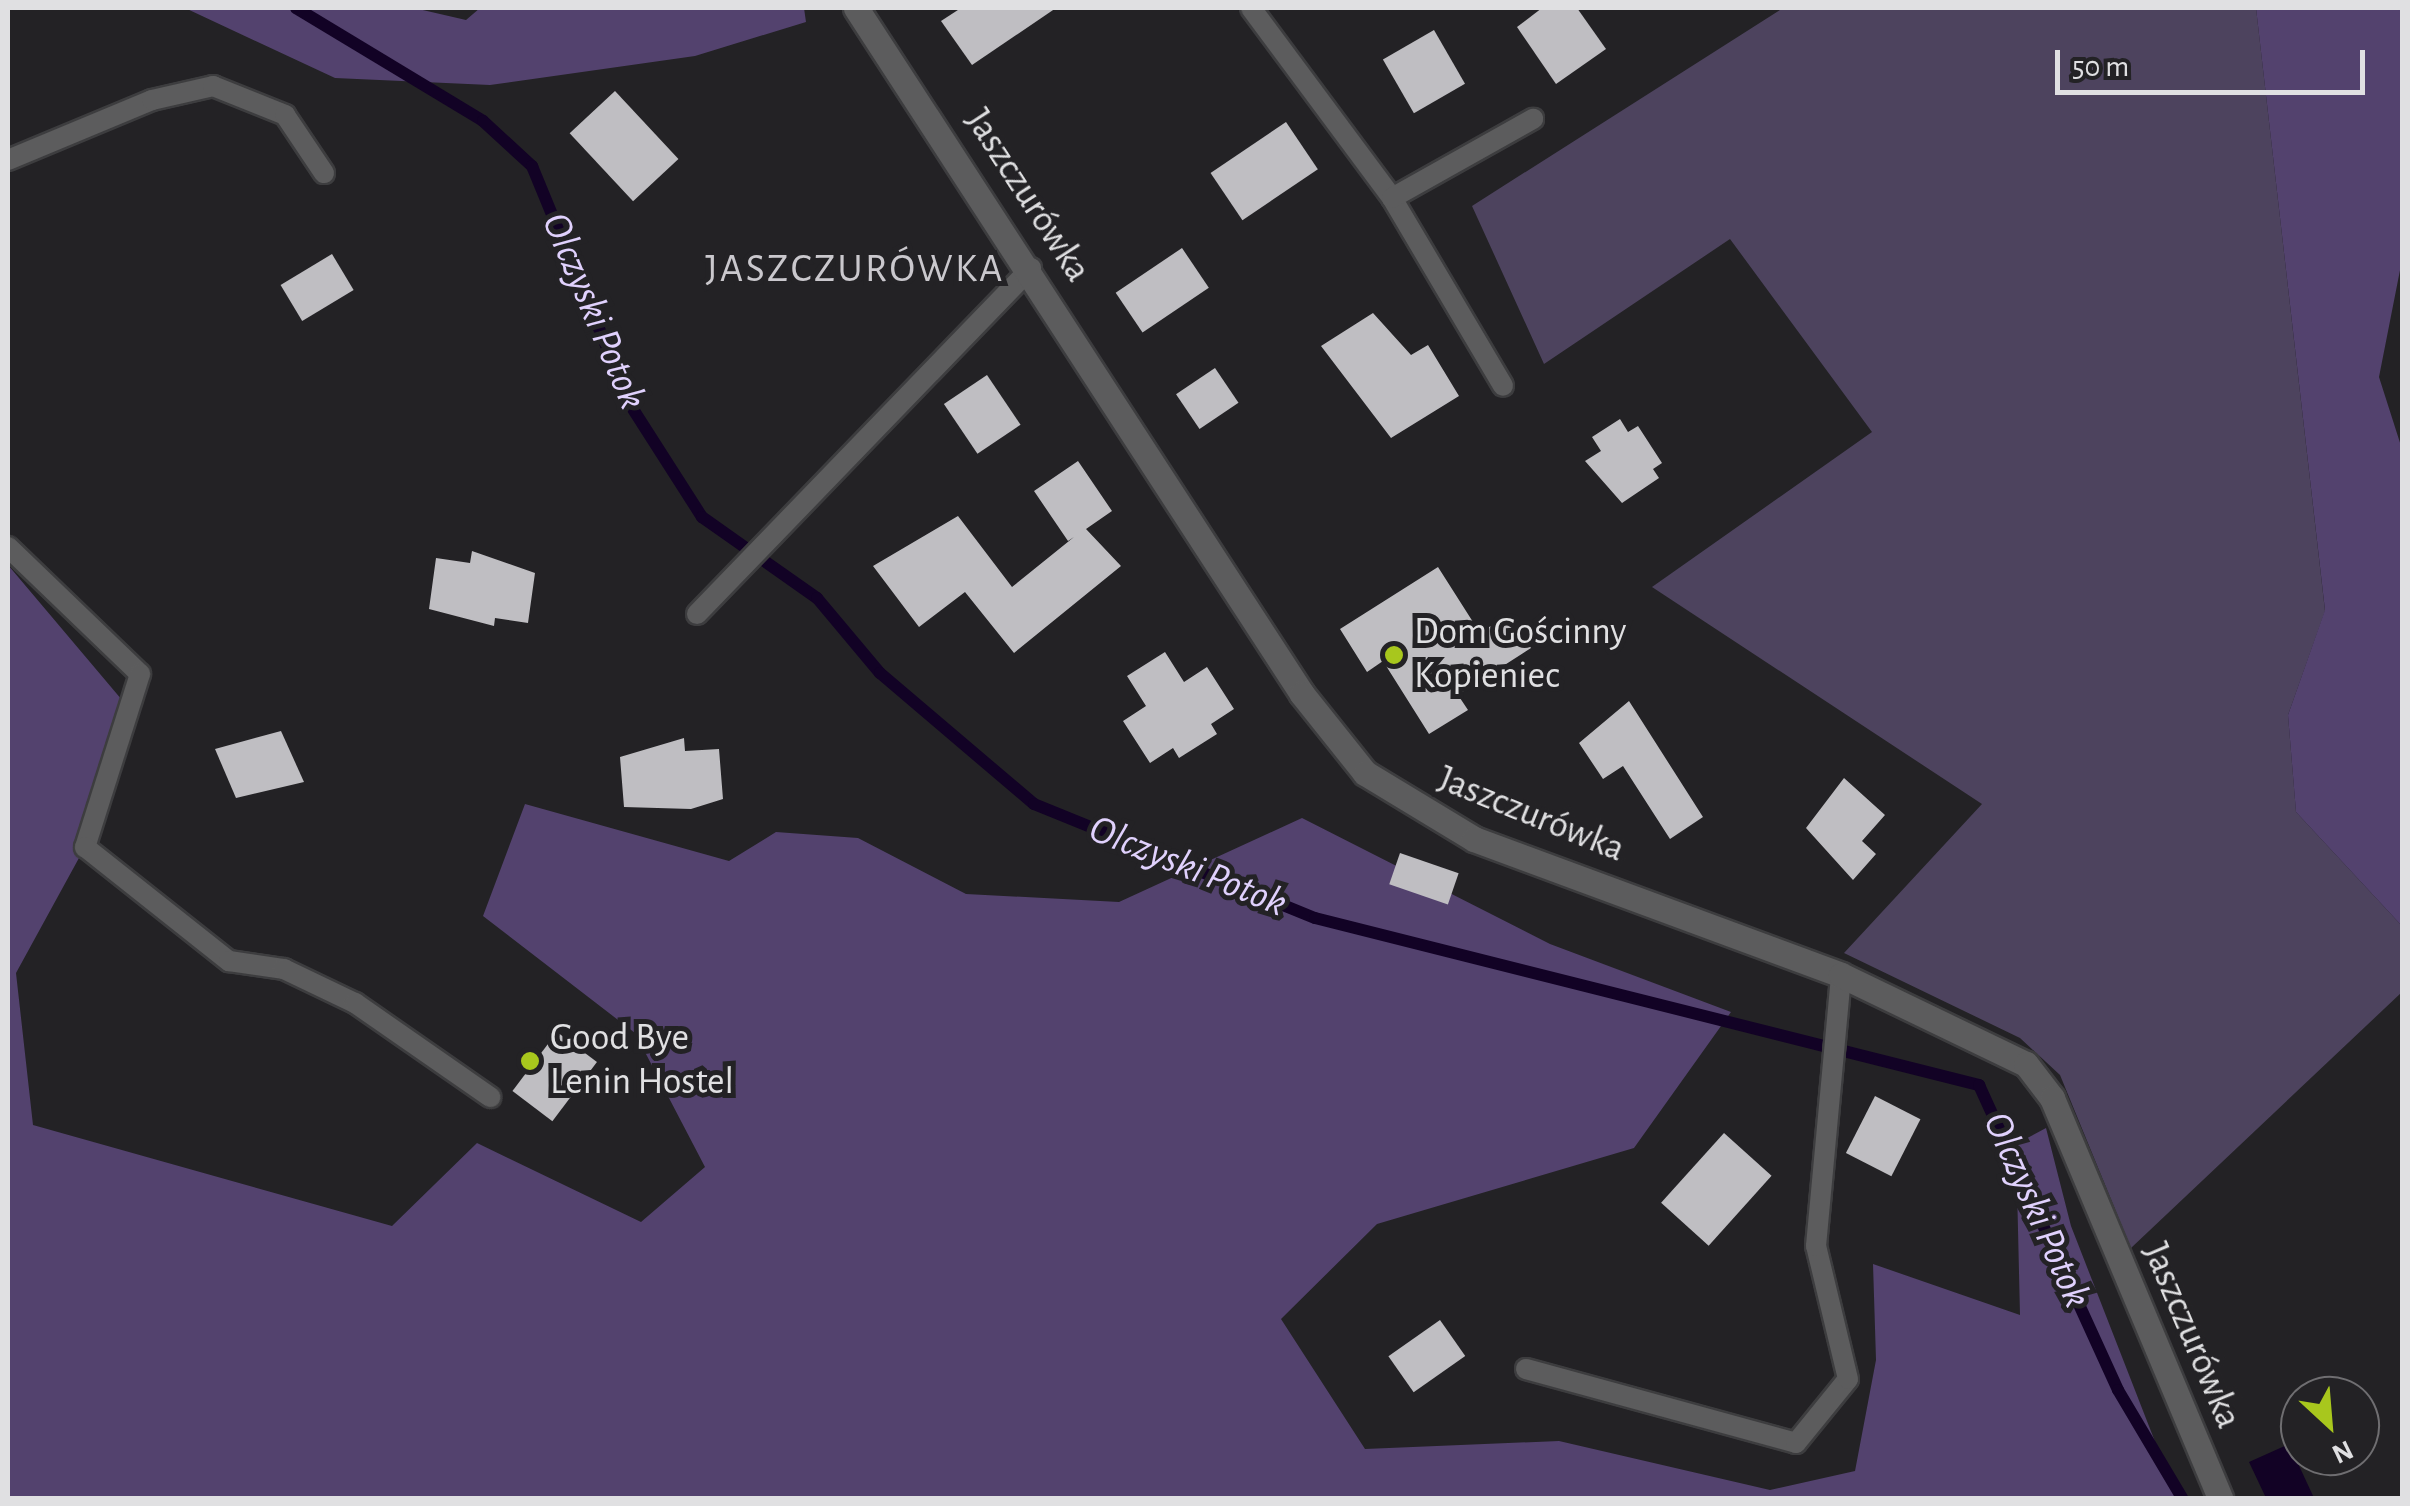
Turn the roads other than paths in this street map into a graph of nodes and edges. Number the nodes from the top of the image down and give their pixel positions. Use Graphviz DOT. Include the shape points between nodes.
graph roads {
  1 [pos="856,8"];
  2 [pos="1251,8"];
  3 [pos="1533,119"];
  4 [pos="8,160"];
  5 [pos="324,174"];
  6 [pos="1392,198"];
  7 [pos="1030,268"];
  8 [pos="1503,386"];
  9 [pos="8,546"];
  10 [pos="697,614"];
  11 [pos="1841,975"];
  12 [pos="490,1097"];
  13 [pos="1526,1368"];
  14 [pos="2220,1498"];
  1 -- 7 [label="street, Jaszczurówka"];
  2 -- 6 [label="lane"];
  3 -- 6 [label="lane"];
  4 -- 5 [label="lane" via="152,100 213,86 285,115"];
  6 -- 8 [label="lane"];
  7 -- 10 [label="lane"];
  7 -- 11 [label="street, Jaszczurówka" via="1302,694 1366,774 1474,838"];
  9 -- 12 [label="lane" via="140,674 86,847 229,961 284,969 355,1003"];
  11 -- 13 [label="lane" via="1837,1093 1816,1246 1848,1379 1796,1443"];
  11 -- 14 [label="street, Jaszczurówka" via="2004,1046 2052,1098"];
}
